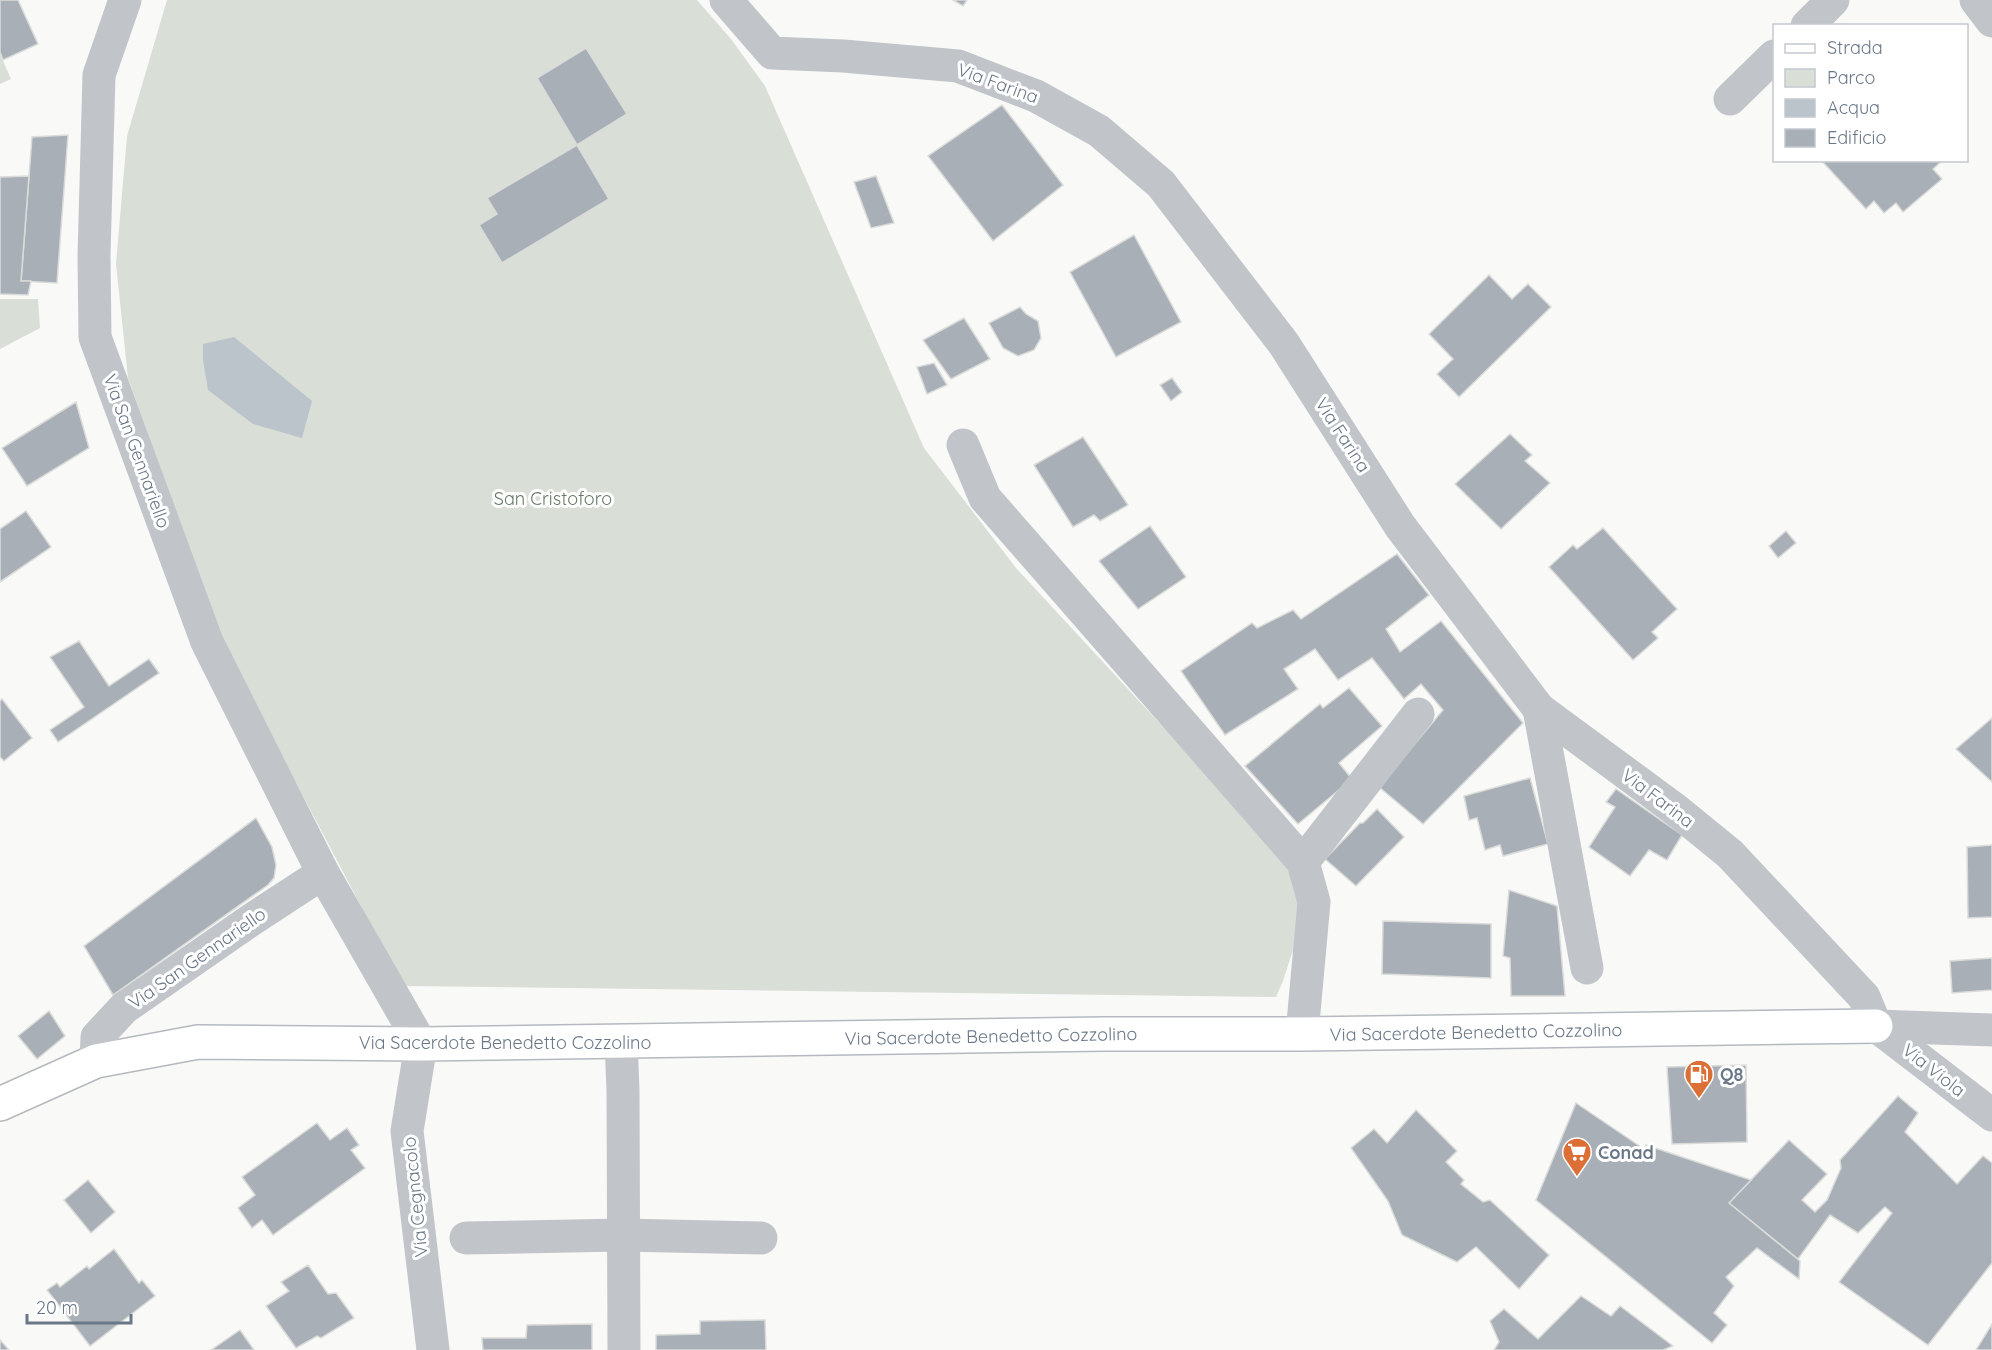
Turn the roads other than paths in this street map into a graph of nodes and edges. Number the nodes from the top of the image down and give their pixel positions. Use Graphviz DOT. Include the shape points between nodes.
graph roads {
  1 [pos="125,0"];
  2 [pos="726,0"];
  3 [pos="1833,0"];
  4 [pos="1976,0"];
  5 [pos="1992,21"];
  6 [pos="1809,24"];
  7 [pos="1773,57"];
  8 [pos="1730,99"];
  9 [pos="963,445"];
  10 [pos="1539,709"];
  11 [pos="1418,714"];
  12 [pos="1303,862"];
  13 [pos="323,873"];
  14 [pos="1587,968"];
  15 [pos="1876,1026"];
  16 [pos="1302,1034"];
  17 [pos="1987,1038"];
  18 [pos="621,1041"];
  19 [pos="421,1044"];
  20 [pos="96,1061"];
  21 [pos="0,1104"];
  22 [pos="1992,1114"];
  23 [pos="622,1235"];
  24 [pos="466,1238"];
  25 [pos="761,1238"];
  26 [pos="433,1350"];
  27 [pos="624,1350"];
  1 -- 13 [label="street, Via San Gennariello" via="99,75 95,337 207,642"];
  2 -- 10 [label="street, Via Farina" via="772,53 958,66 1036,96 1099,131 1161,184 1284,344 1400,526"];
  3 -- 6 [label="street"];
  4 -- 5 [label="street"];
  7 -- 8 [label="street"];
  9 -- 12 [label="street" via="985,498"];
  10 -- 14 [label="street"];
  10 -- 15 [label="street, Via Farina" via="1730,854 1864,997"];
  11 -- 12 [label="street"];
  12 -- 16 [label="street" via="1314,902"];
  13 -- 19 [label="street, Via San Gennariello"];
  13 -- 20 [label="street, Via San Gennariello" via="124,1008 97,1037"];
  15 -- 16 [label="main road, Via Sacerdote Benedetto Cozzolino"];
  15 -- 17 [label="street, Via Sacerdote Benedetto Cozzolino"];
  15 -- 22 [label="street, Via Viola"];
  16 -- 18 [label="main road, Via Sacerdote Benedetto Cozzolino"];
  18 -- 19 [label="main road, Via Sacerdote Benedetto Cozzolino"];
  18 -- 23 [label="street"];
  19 -- 20 [label="main road, Via Sacerdote Benedetto Cozzolino" via="198,1042"];
  19 -- 26 [label="street, Via Cegnacolo" via="407,1131"];
  20 -- 21 [label="main road, Via Sacerdote Benedetto Cozzolino"];
  23 -- 24 [label="street"];
  23 -- 25 [label="street"];
  23 -- 27 [label="street"];
}
